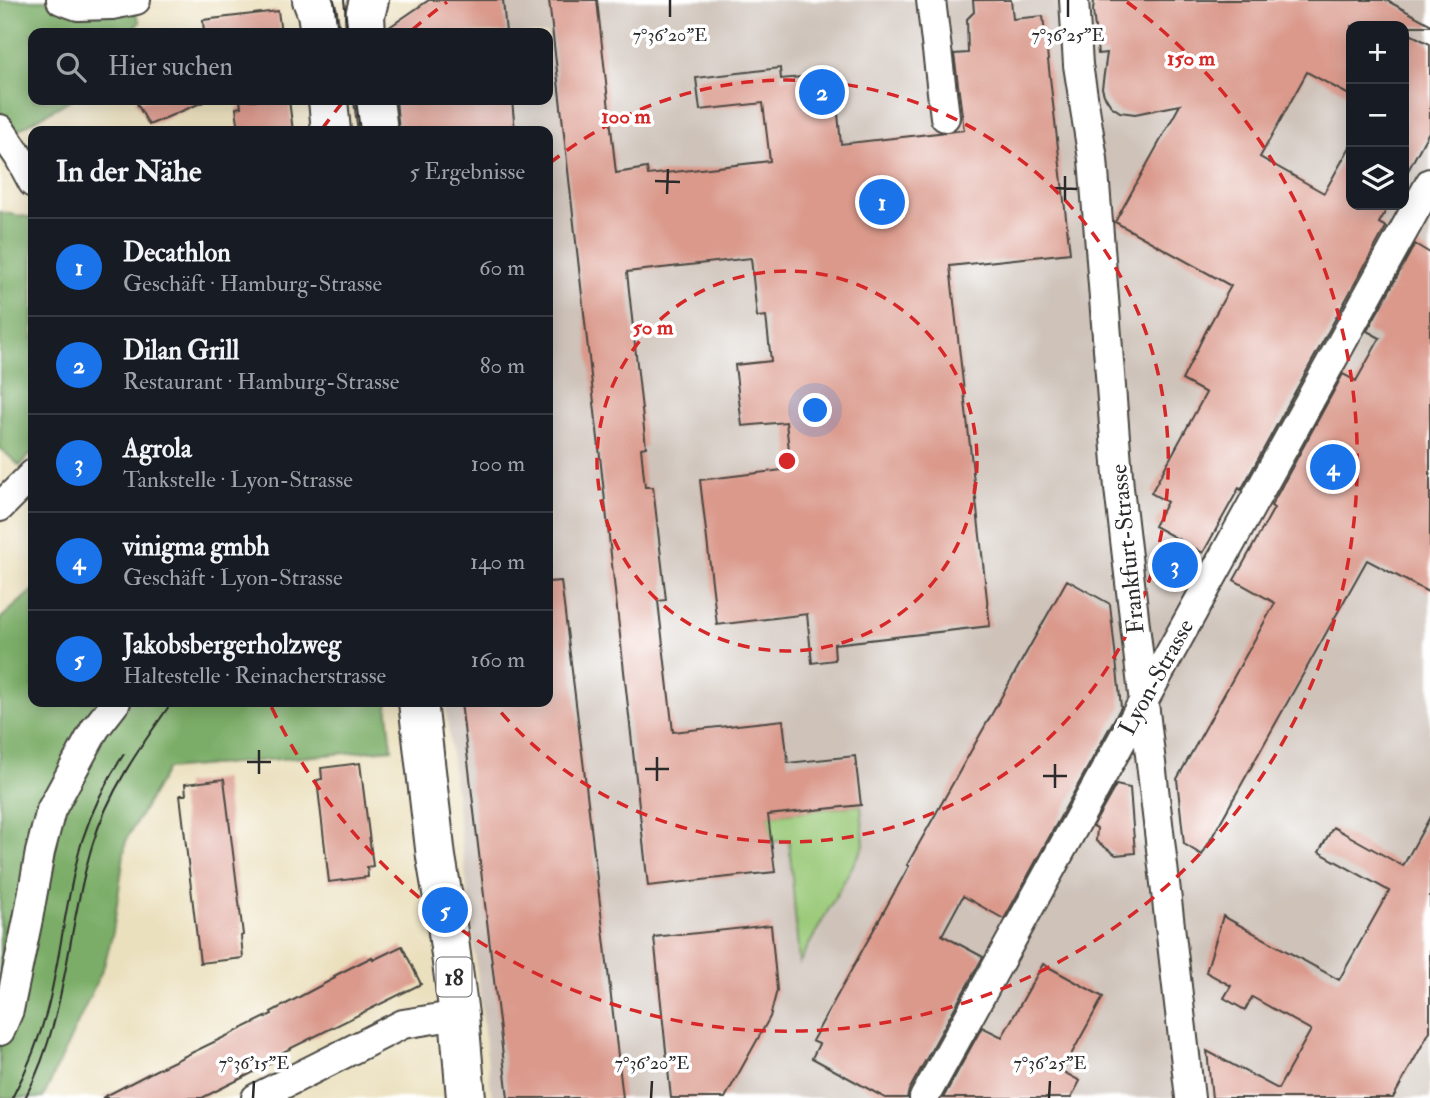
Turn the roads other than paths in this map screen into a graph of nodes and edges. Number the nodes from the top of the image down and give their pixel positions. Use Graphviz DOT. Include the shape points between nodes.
graph roads {
  1 [pos="61,0"];
  2 [pos="136,0"];
  3 [pos="312,0"];
  4 [pos="369,0"];
  5 [pos="931,0"];
  6 [pos="1074,0"];
  7 [pos="319,28"];
  8 [pos="366,28"];
  9 [pos="328,105"];
  10 [pos="375,105"];
  11 [pos="945,117"];
  12 [pos="331,126"];
  13 [pos="377,126"];
  14 [pos="0,129"];
  15 [pos="28,174"];
  16 [pos="1430,183"];
  17 [pos="28,479"];
  18 [pos="0,507"];
  19 [pos="1144,699"];
  20 [pos="112,707"];
  21 [pos="419,707"];
  22 [pos="459,1015"];
  23 [pos="0,1031"];
  24 [pos="256,1098"];
  25 [pos="466,1098"];
  26 [pos="924,1098"];
  27 [pos="1190,1098"];
  1 -- 2 [label="street" via="78,6"];
  3 -- 7 [label="main road"];
  4 -- 8 [label="main road"];
  5 -- 11 [label="street"];
  6 -- 19 [label="street, Frankfurt-Strasse" via="1077,65 1093,159 1119,488"];
  9 -- 12 [label="main road"];
  10 -- 13 [label="main road"];
  14 -- 15 [label="street"];
  16 -- 19 [label="street, Lyon-Strasse"];
  17 -- 18 [label="street"];
  19 -- 26 [label="street, Lyon-Strasse"];
  19 -- 27 [label="street, Frankfurt-Strasse"];
  20 -- 23 [label="street" via="51,810 9,1010"];
  21 -- 22 [label="main road, 18"];
  22 -- 24 [label="street" via="403,1024"];
  22 -- 25 [label="main road, 18"];
}
